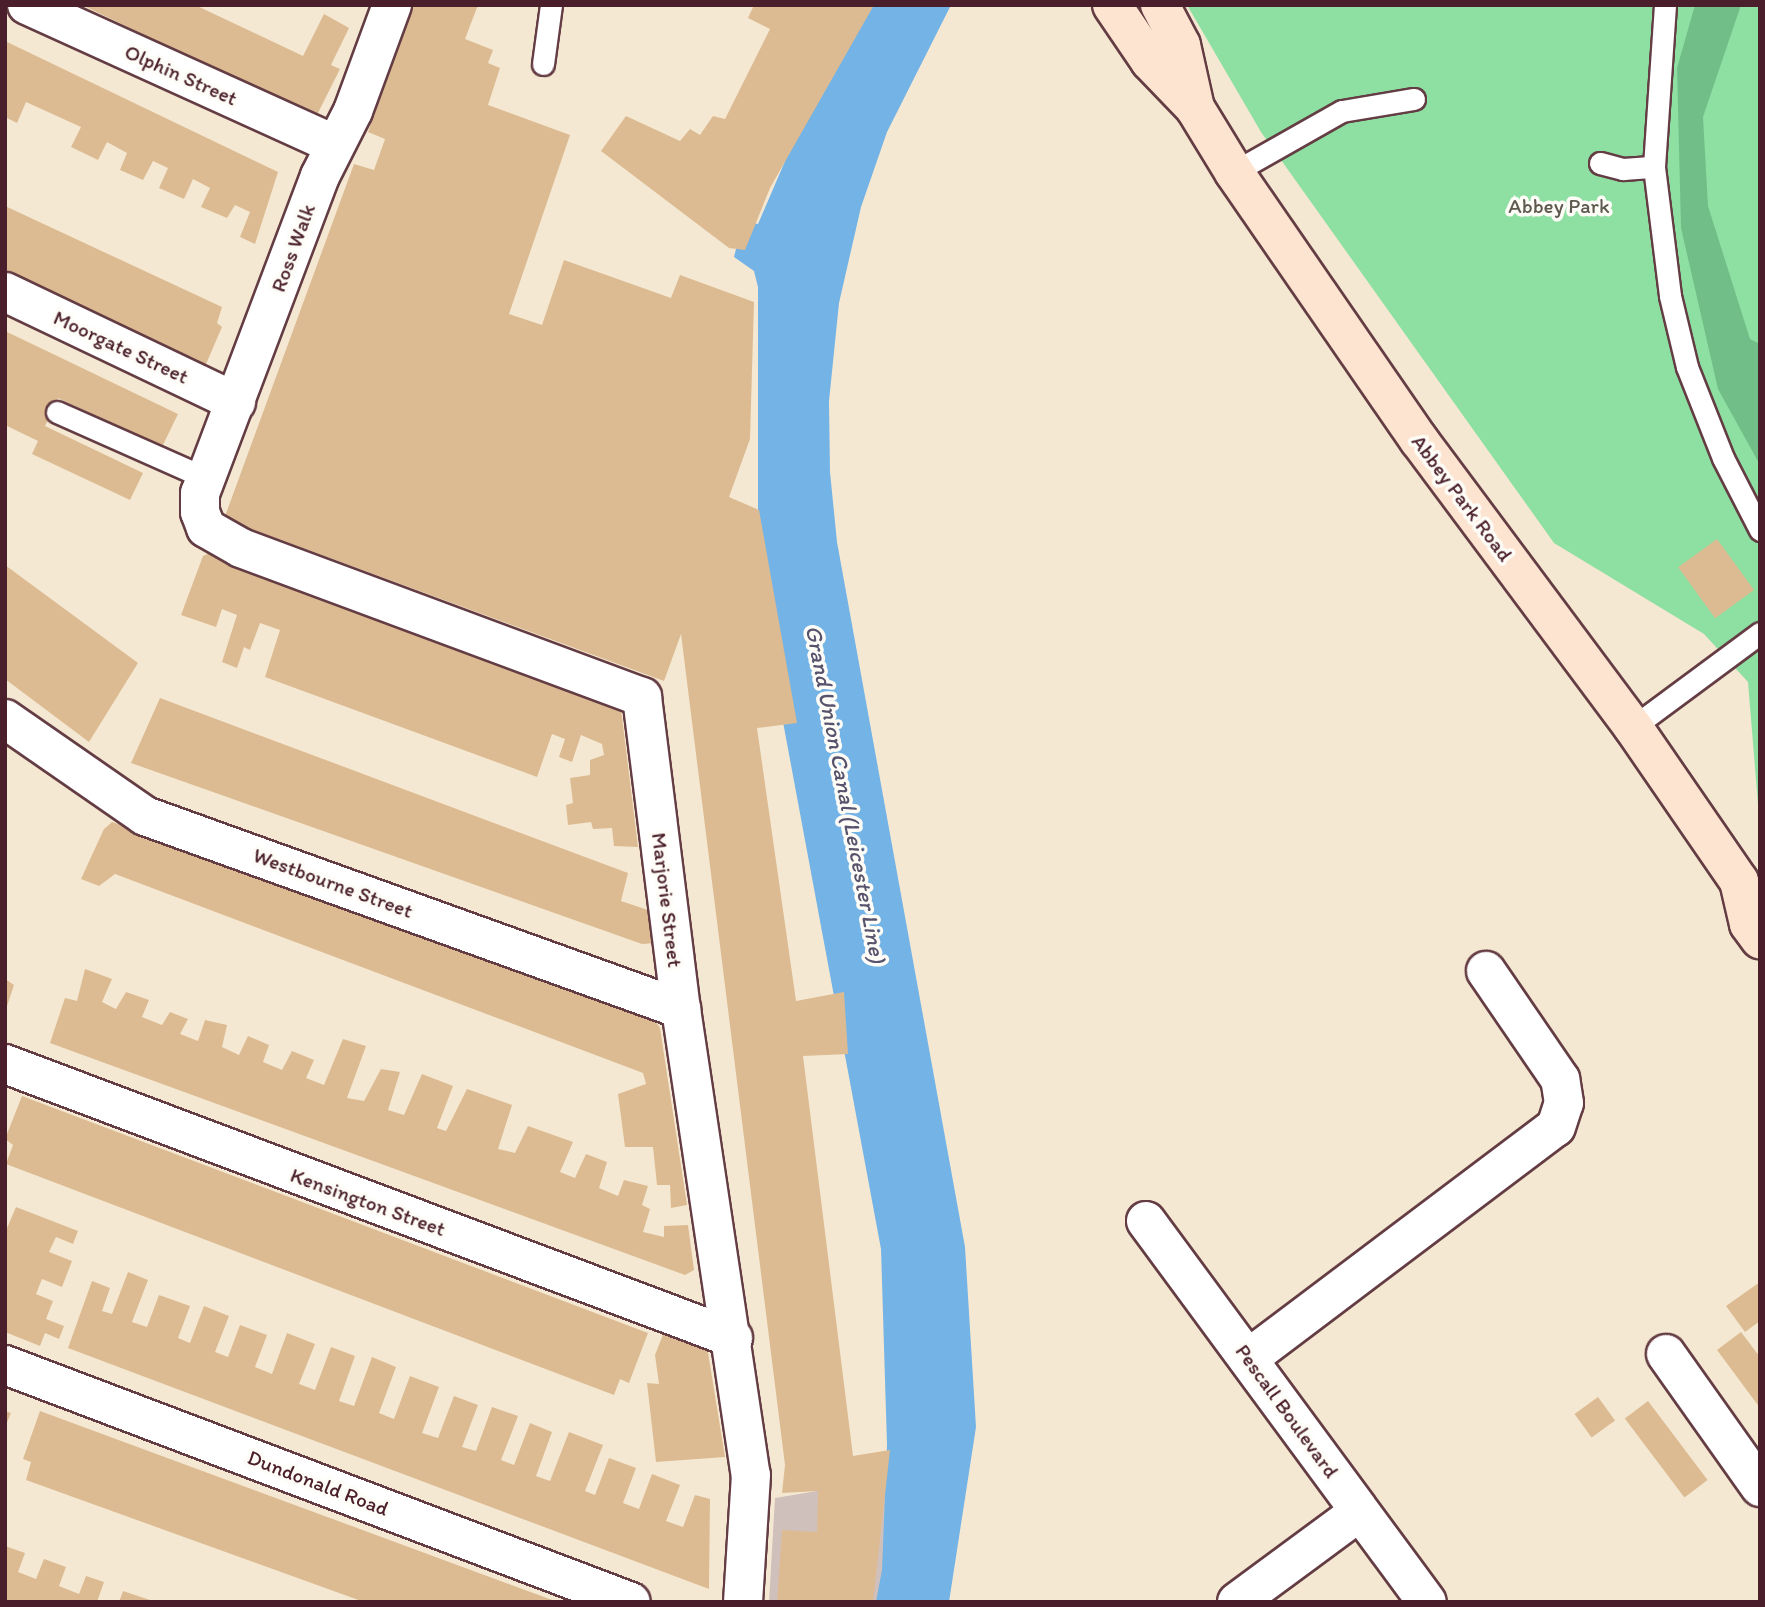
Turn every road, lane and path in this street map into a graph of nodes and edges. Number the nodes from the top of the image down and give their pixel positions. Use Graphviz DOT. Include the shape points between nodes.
graph roads {
  1 [pos="27,5"];
  2 [pos="392,5"];
  3 [pos="551,5"];
  4 [pos="1112,5"];
  5 [pos="1160,5"];
  6 [pos="1665,5"];
  7 [pos="544,64"];
  8 [pos="1414,99"];
  9 [pos="1195,108"];
  10 [pos="335,145"];
  11 [pos="1600,163"];
  12 [pos="1654,167"];
  13 [pos="1234,172"];
  14 [pos="5,292"];
  15 [pos="236,402"];
  16 [pos="57,412"];
  17 [pos="203,485"];
  18 [pos="1760,530"];
  19 [pos="1760,633"];
  20 [pos="5,719"];
  21 [pos="1633,727"];
  22 [pos="1750,887"];
  23 [pos="1760,939"];
  24 [pos="1486,971"];
  25 [pos="681,1009"];
  26 [pos="5,1064"];
  27 [pos="1146,1221"];
  28 [pos="733,1338"];
  29 [pos="1666,1354"];
  30 [pos="1249,1357"];
  31 [pos="5,1365"];
  32 [pos="1758,1477"];
  33 [pos="1359,1512"];
  34 [pos="631,1602"];
  35 [pos="743,1602"];
  36 [pos="1237,1602"];
  37 [pos="1427,1602"];
  1 -- 10 [label="street, Olphin Street"];
  2 -- 10 [label="street, Ross Walk" via="353,111"];
  3 -- 7 [label="lane"];
  4 -- 9 [label="main road, Abbey Park Road" via="1150,61"];
  5 -- 9 [label="main road, Abbey Park Road" via="1181,45"];
  6 -- 12 [label="lane"];
  8 -- 13 [label="lane" via="1342,111"];
  9 -- 13 [label="main road, Abbey Park Road"];
  10 -- 15 [label="street, Ross Walk"];
  11 -- 12 [label="lane" via="1623,169"];
  12 -- 18 [label="lane" via="1661,243 1687,367 1723,458"];
  13 -- 21 [label="main road, Abbey Park Road" via="1419,440"];
  14 -- 15 [label="street, Moorgate Street"];
  15 -- 17 [label="street, Ross Walk"];
  16 -- 17 [label="lane"];
  17 -- 25 [label="street, Marjorie Street" via="206,528 241,548 642,697"];
  19 -- 21 [label="lane"];
  20 -- 25 [label="street, Westbourne Street" via="145,816"];
  21 -- 22 [label="main road, Abbey Park Road"];
  22 -- 23 [label="main road, Abbey Park Road" via="1749,924"];
  24 -- 30 [label="street" via="1560,1079 1564,1103 1556,1127"];
  25 -- 28 [label="street, Marjorie Street"];
  26 -- 28 [label="street, Kensington Street"];
  27 -- 30 [label="street, Pescall Boulevard"];
  28 -- 35 [label="street, Marjorie Street" via="751,1475"];
  29 -- 32 [label="street"];
  30 -- 33 [label="street, Pescall Boulevard"];
  31 -- 34 [label="street, Dundonald Road"];
  33 -- 36 [label="street"];
  33 -- 37 [label="street, Pescall Boulevard"];
}
